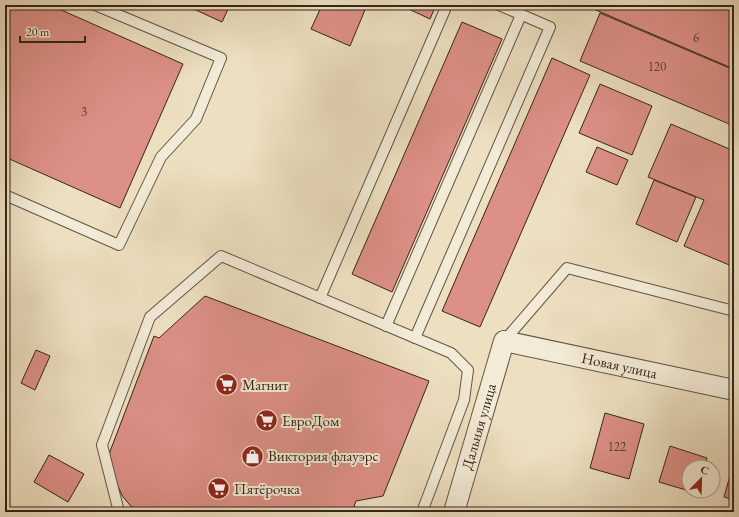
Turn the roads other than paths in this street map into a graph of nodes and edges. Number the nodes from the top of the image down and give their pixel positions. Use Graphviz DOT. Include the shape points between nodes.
graph roads {
  1 [pos="95,5"];
  2 [pos="447,5"];
  3 [pos="499,5"];
  4 [pos="521,15"];
  5 [pos="5,195"];
  6 [pos="320,298"];
  7 [pos="734,311"];
  8 [pos="386,326"];
  9 [pos="415,338"];
  10 [pos="504,341"];
  11 [pos="734,390"];
  12 [pos="119,512"];
  13 [pos="422,512"];
  14 [pos="454,512"];
  1 -- 5 [label="lane" via="221,58 196,119 161,157 119,245"];
  2 -- 6 [label="lane"];
  3 -- 4 [label="lane"];
  4 -- 8 [label="lane"];
  4 -- 9 [label="lane" via="550,27"];
  6 -- 8 [label="lane"];
  6 -- 12 [label="lane" via="221,256 150,317 102,445"];
  7 -- 10 [label="lane" via="567,268"];
  8 -- 9 [label="lane"];
  9 -- 13 [label="lane" via="451,353 468,370 464,400"];
  10 -- 11 [label="street, Новая улица"];
  10 -- 14 [label="street, Дальняя улица"];
}
